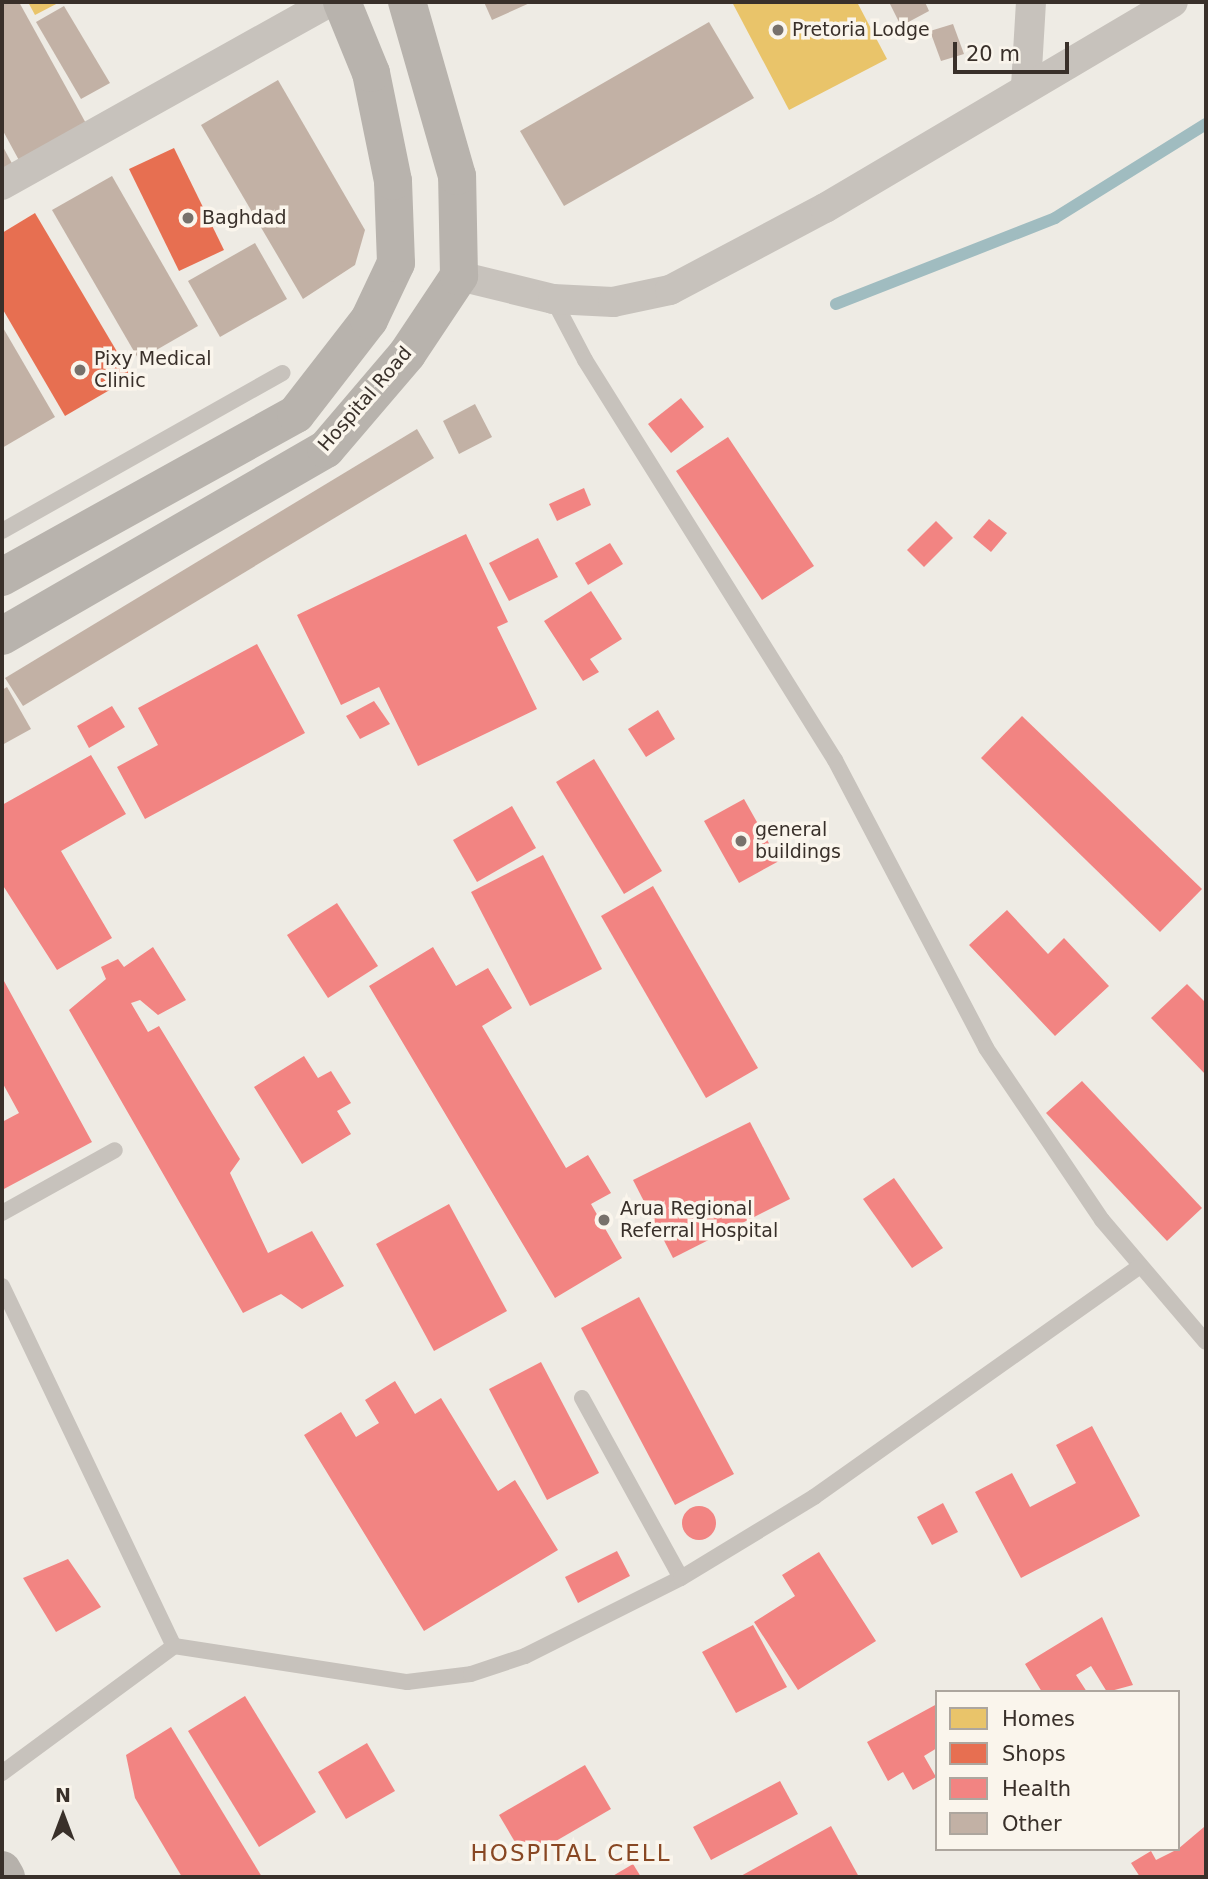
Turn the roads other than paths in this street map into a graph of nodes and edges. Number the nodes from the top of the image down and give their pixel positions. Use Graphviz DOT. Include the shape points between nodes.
graph roads {
  1 [pos="330,2"];
  2 [pos="342,2"];
  3 [pos="407,2"];
  4 [pos="1031,2"];
  5 [pos="1173,2"];
  6 [pos="1026,86"];
  7 [pos="2,184"];
  8 [pos="459,276"];
  9 [pos="553,299"];
  10 [pos="282,373"];
  11 [pos="2,531"];
  12 [pos="2,577"];
  13 [pos="2,636"];
  14 [pos="115,1150"];
  15 [pos="2,1213"];
  16 [pos="1139,1267"];
  17 [pos="2,1286"];
  18 [pos="1206,1342"];
  19 [pos="582,1398"];
  20 [pos="681,1578"];
  21 [pos="174,1646"];
  22 [pos="2,1773"];
  23 [pos="2,1870"];
  24 [pos="6,1877"];
  1 -- 7 [label="street"];
  2 -- 12 [label="main road" via="371,73 393,181 396,263 369,320 296,414"];
  3 -- 8 [label="main road" via="457,176"];
  4 -- 6 [label="street"];
  5 -- 6 [label="street"];
  6 -- 9 [label="street" via="825,208 670,290 613,302"];
  8 -- 9 [label="street"];
  8 -- 13 [label="main road, Hospital Road" via="407,354 326,449"];
  9 -- 16 [label="lane" via="585,360 835,760 986,1048"];
  10 -- 11 [label="lane"];
  14 -- 15 [label="lane"];
  16 -- 18 [label="lane"];
  16 -- 20 [label="lane" via="814,1497"];
  17 -- 21 [label="lane"];
  19 -- 20 [label="lane"];
  20 -- 21 [label="lane" via="525,1656 471,1674 407,1682"];
  21 -- 22 [label="lane"];
  23 -- 24 [label="main road"];
}
